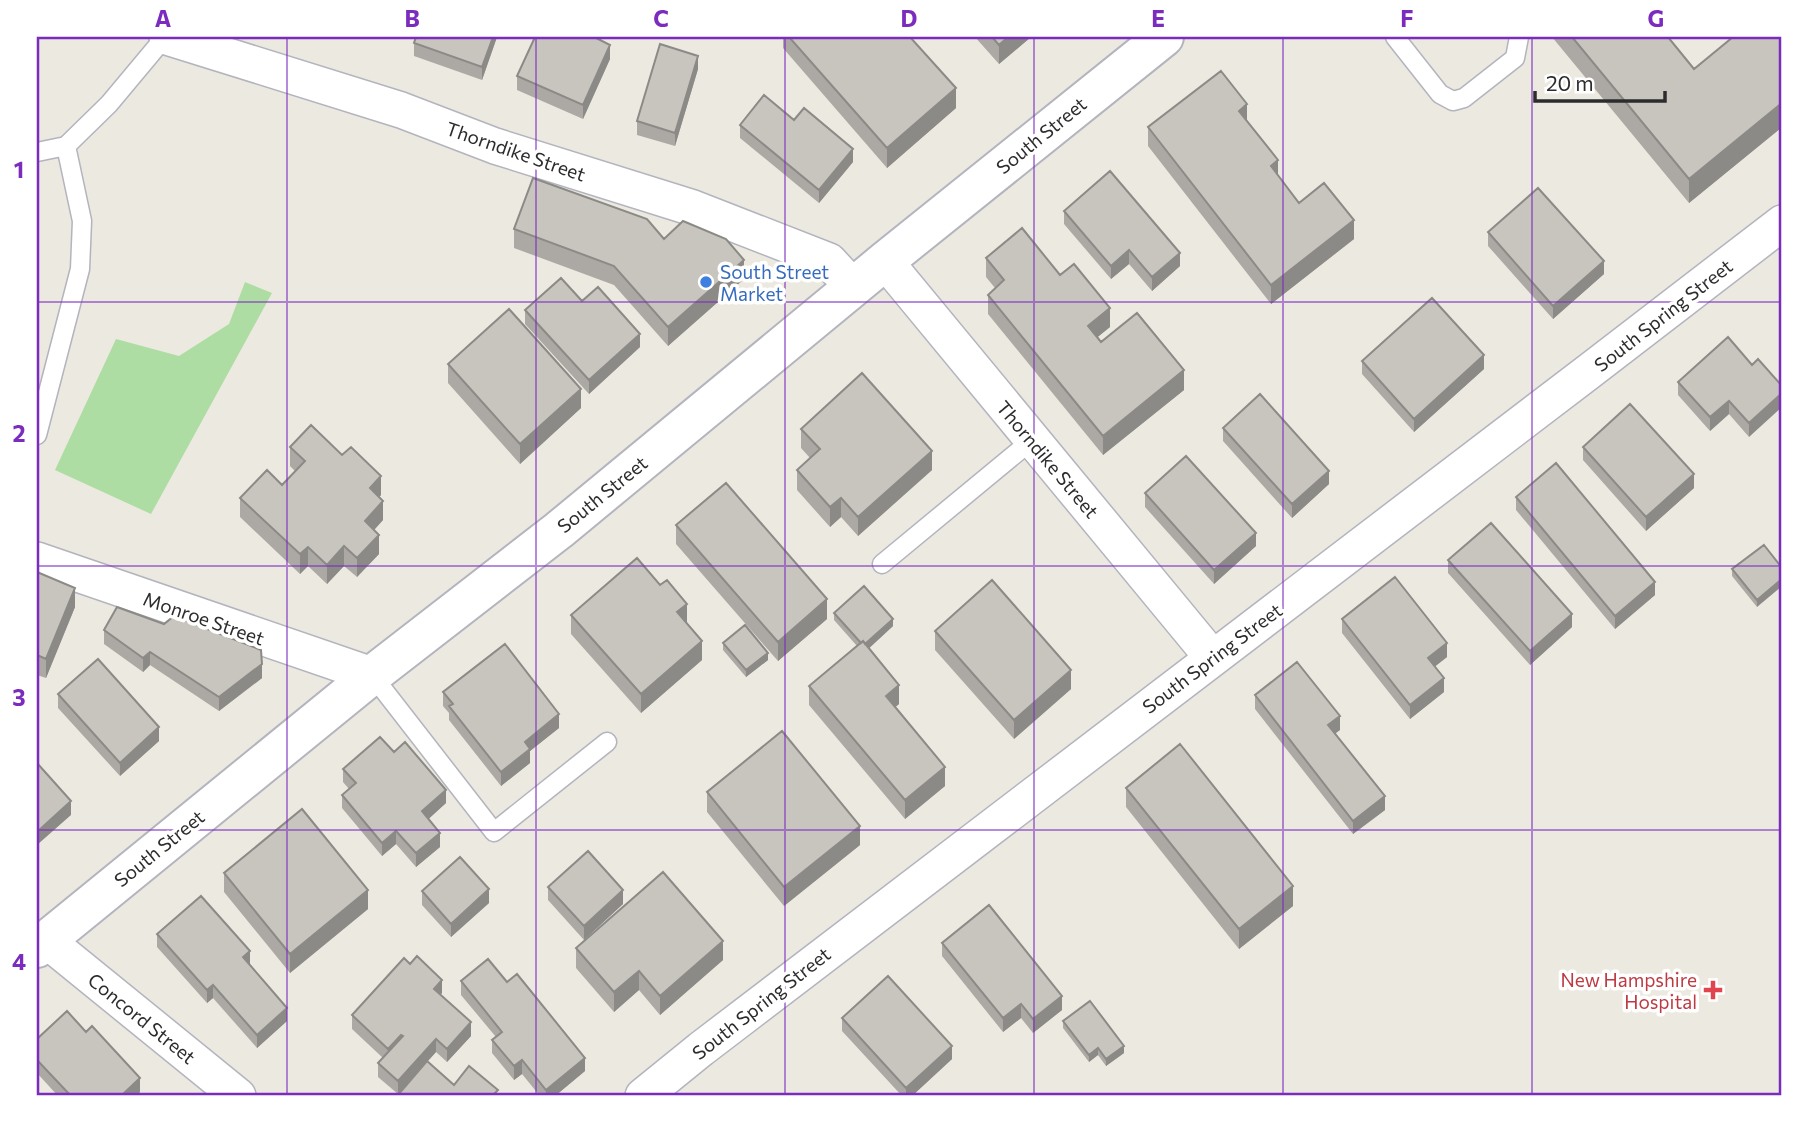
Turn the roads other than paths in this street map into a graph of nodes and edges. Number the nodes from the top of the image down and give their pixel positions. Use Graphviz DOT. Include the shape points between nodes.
graph roads {
  1 [pos="166,37"];
  2 [pos="1164,37"];
  3 [pos="1395,37"];
  4 [pos="1519,37"];
  5 [pos="242,48"];
  6 [pos="66,146"];
  7 [pos="37,152"];
  8 [pos="1782,223"];
  9 [pos="884,261"];
  10 [pos="853,287"];
  11 [pos="37,435"];
  12 [pos="1032,440"];
  13 [pos="37,561"];
  14 [pos="882,564"];
  15 [pos="1212,657"];
  16 [pos="372,675"];
  17 [pos="607,743"];
  18 [pos="42,944"];
  19 [pos="238,1096"];
  20 [pos="643,1096"];
  1 -- 5 [label="street, Thorndike Street"];
  1 -- 6 [label="lane"];
  2 -- 9 [label="main road, South Street"];
  3 -- 4 [label="lane" via="1440,94 1453,101 1464,98 1515,58"];
  5 -- 10 [label="street, Thorndike Street" via="495,146 693,208 830,261"];
  6 -- 7 [label="lane"];
  6 -- 11 [label="lane" via="82,221 81,257"];
  8 -- 15 [label="street, South Spring Street"];
  9 -- 10 [label="main road, South Street"];
  9 -- 12 [label="street, Thorndike Street"];
  10 -- 16 [label="main road, South Street" via="569,522"];
  12 -- 14 [label="lane"];
  12 -- 15 [label="street, Thorndike Street"];
  13 -- 16 [label="street, Monroe Street"];
  15 -- 20 [label="street, South Spring Street"];
  16 -- 17 [label="lane" via="494,832"];
  16 -- 18 [label="main road, South Street"];
  18 -- 19 [label="street, Concord Street"];
}
